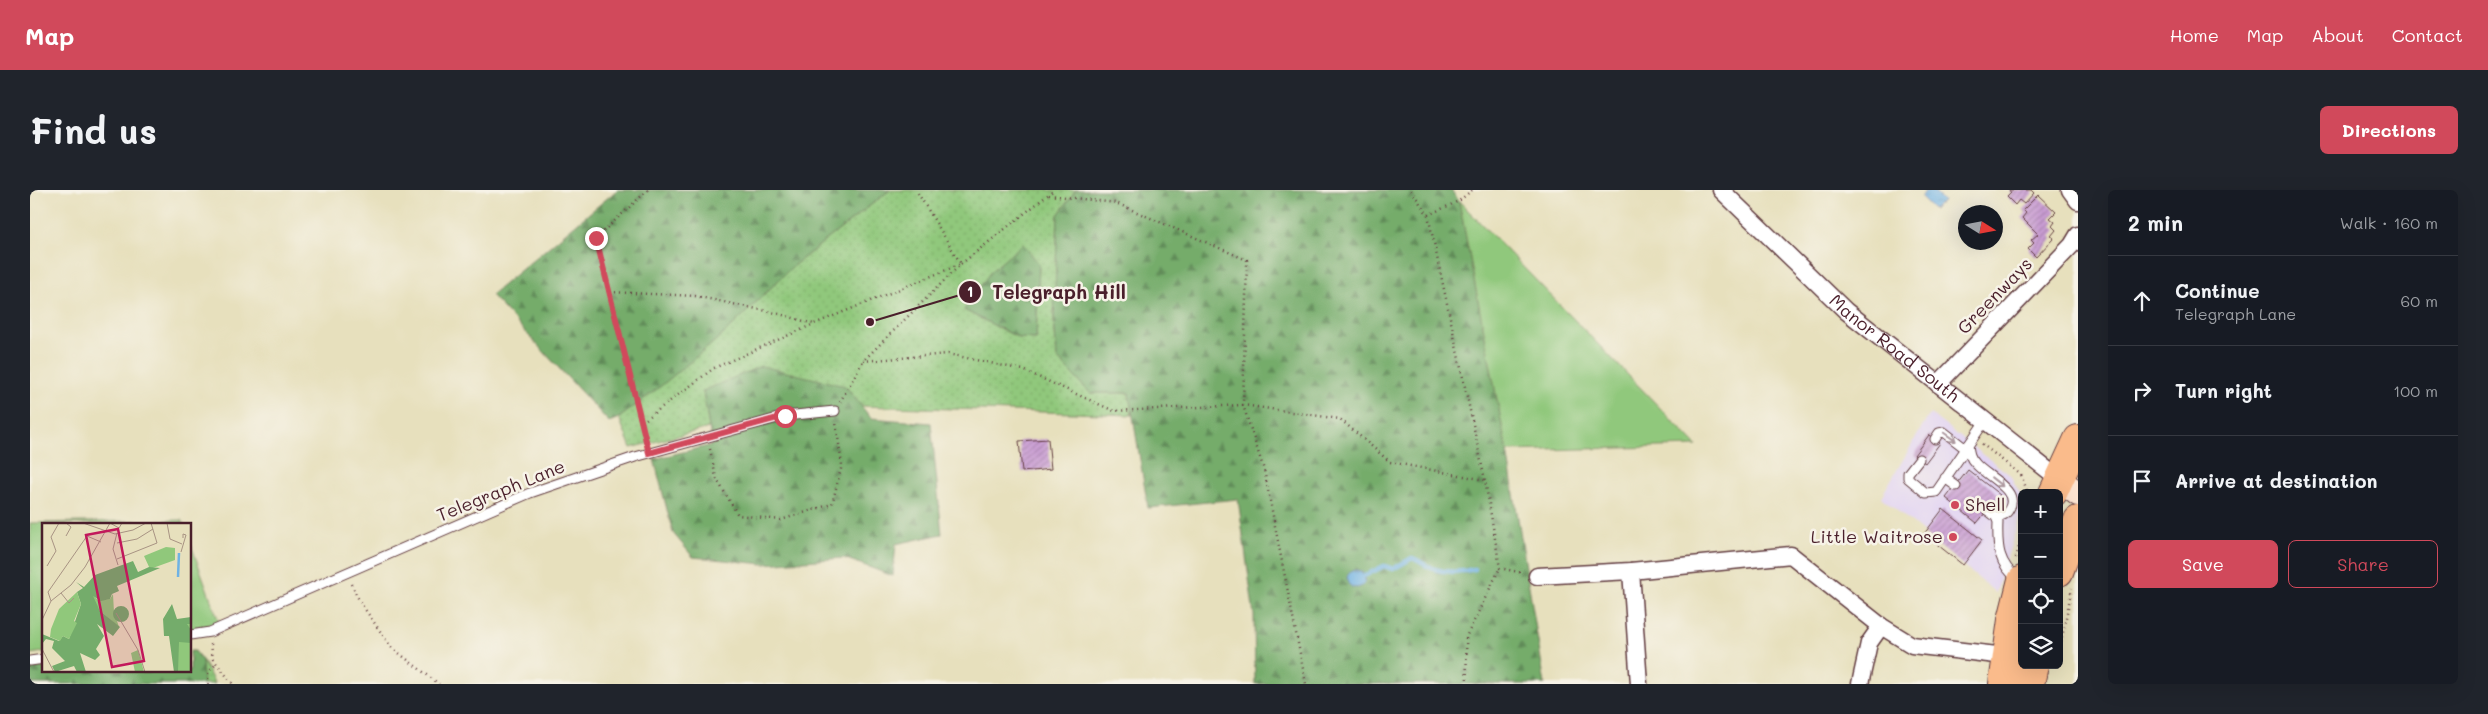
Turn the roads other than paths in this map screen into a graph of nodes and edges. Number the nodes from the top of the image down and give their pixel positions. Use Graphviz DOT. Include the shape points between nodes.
graph roads {
  1 [pos="1721,190"];
  2 [pos="2070,190"];
  3 [pos="2078,201"];
  4 [pos="2078,235"];
  5 [pos="1938,384"];
  6 [pos="835,411"];
  7 [pos="1985,421"];
  8 [pos="1935,439"];
  9 [pos="2078,439"];
  10 [pos="1967,447"];
  11 [pos="1919,459"];
  12 [pos="1946,478"];
  13 [pos="2067,485"];
  14 [pos="1956,486"];
  15 [pos="2078,500"];
  16 [pos="1987,510"];
  17 [pos="2063,513"];
  18 [pos="1996,517"];
  19 [pos="2078,520"];
  20 [pos="1631,571"];
  21 [pos="1537,576"];
  22 [pos="2020,579"];
  23 [pos="2066,579"];
  24 [pos="2018,608"];
  25 [pos="2021,624"];
  26 [pos="1881,626"];
  27 [pos="191,635"];
  28 [pos="2011,655"];
  29 [pos="2033,669"];
  30 [pos="1639,684"];
  31 [pos="1860,684"];
  32 [pos="2003,684"];
  33 [pos="2030,684"];
  1 -- 5 [label="street, Manor Road South" via="1846,311"];
  2 -- 3 [label="street"];
  4 -- 5 [label="street, Greenways"];
  5 -- 7 [label="street, Manor Road South"];
  6 -- 27 [label="lane, Telegraph Lane" via="785,416 649,453 530,493 210,632"];
  7 -- 10 [label="lane"];
  7 -- 13 [label="street, Manor Road South"];
  8 -- 10 [label="lane, one-way" via="1944,432"];
  9 -- 13 [label="highway"];
  10 -- 12 [label="lane"];
  10 -- 18 [label="lane, one-way" via="1974,462 2008,490 2011,497 2008,512"];
  11 -- 12 [label="lane" via="1908,473 1908,478 1926,493 1936,492"];
  12 -- 14 [label="lane"];
  15 -- 17 [label="highway" via="2068,505"];
  16 -- 18 [label="lane"];
  18 -- 22 [label="lane" via="1999,556 2005,567"];
  19 -- 23 [label="highway"];
  20 -- 21 [label="street"];
  20 -- 26 [label="street" via="1791,555"];
  20 -- 30 [label="street"];
  24 -- 28 [label="highway"];
  25 -- 28 [label="highway"];
  26 -- 28 [label="street" via="1912,645"];
  26 -- 31 [label="street" via="1869,643"];
  28 -- 32 [label="highway"];
  29 -- 33 [label="highway"];
}
